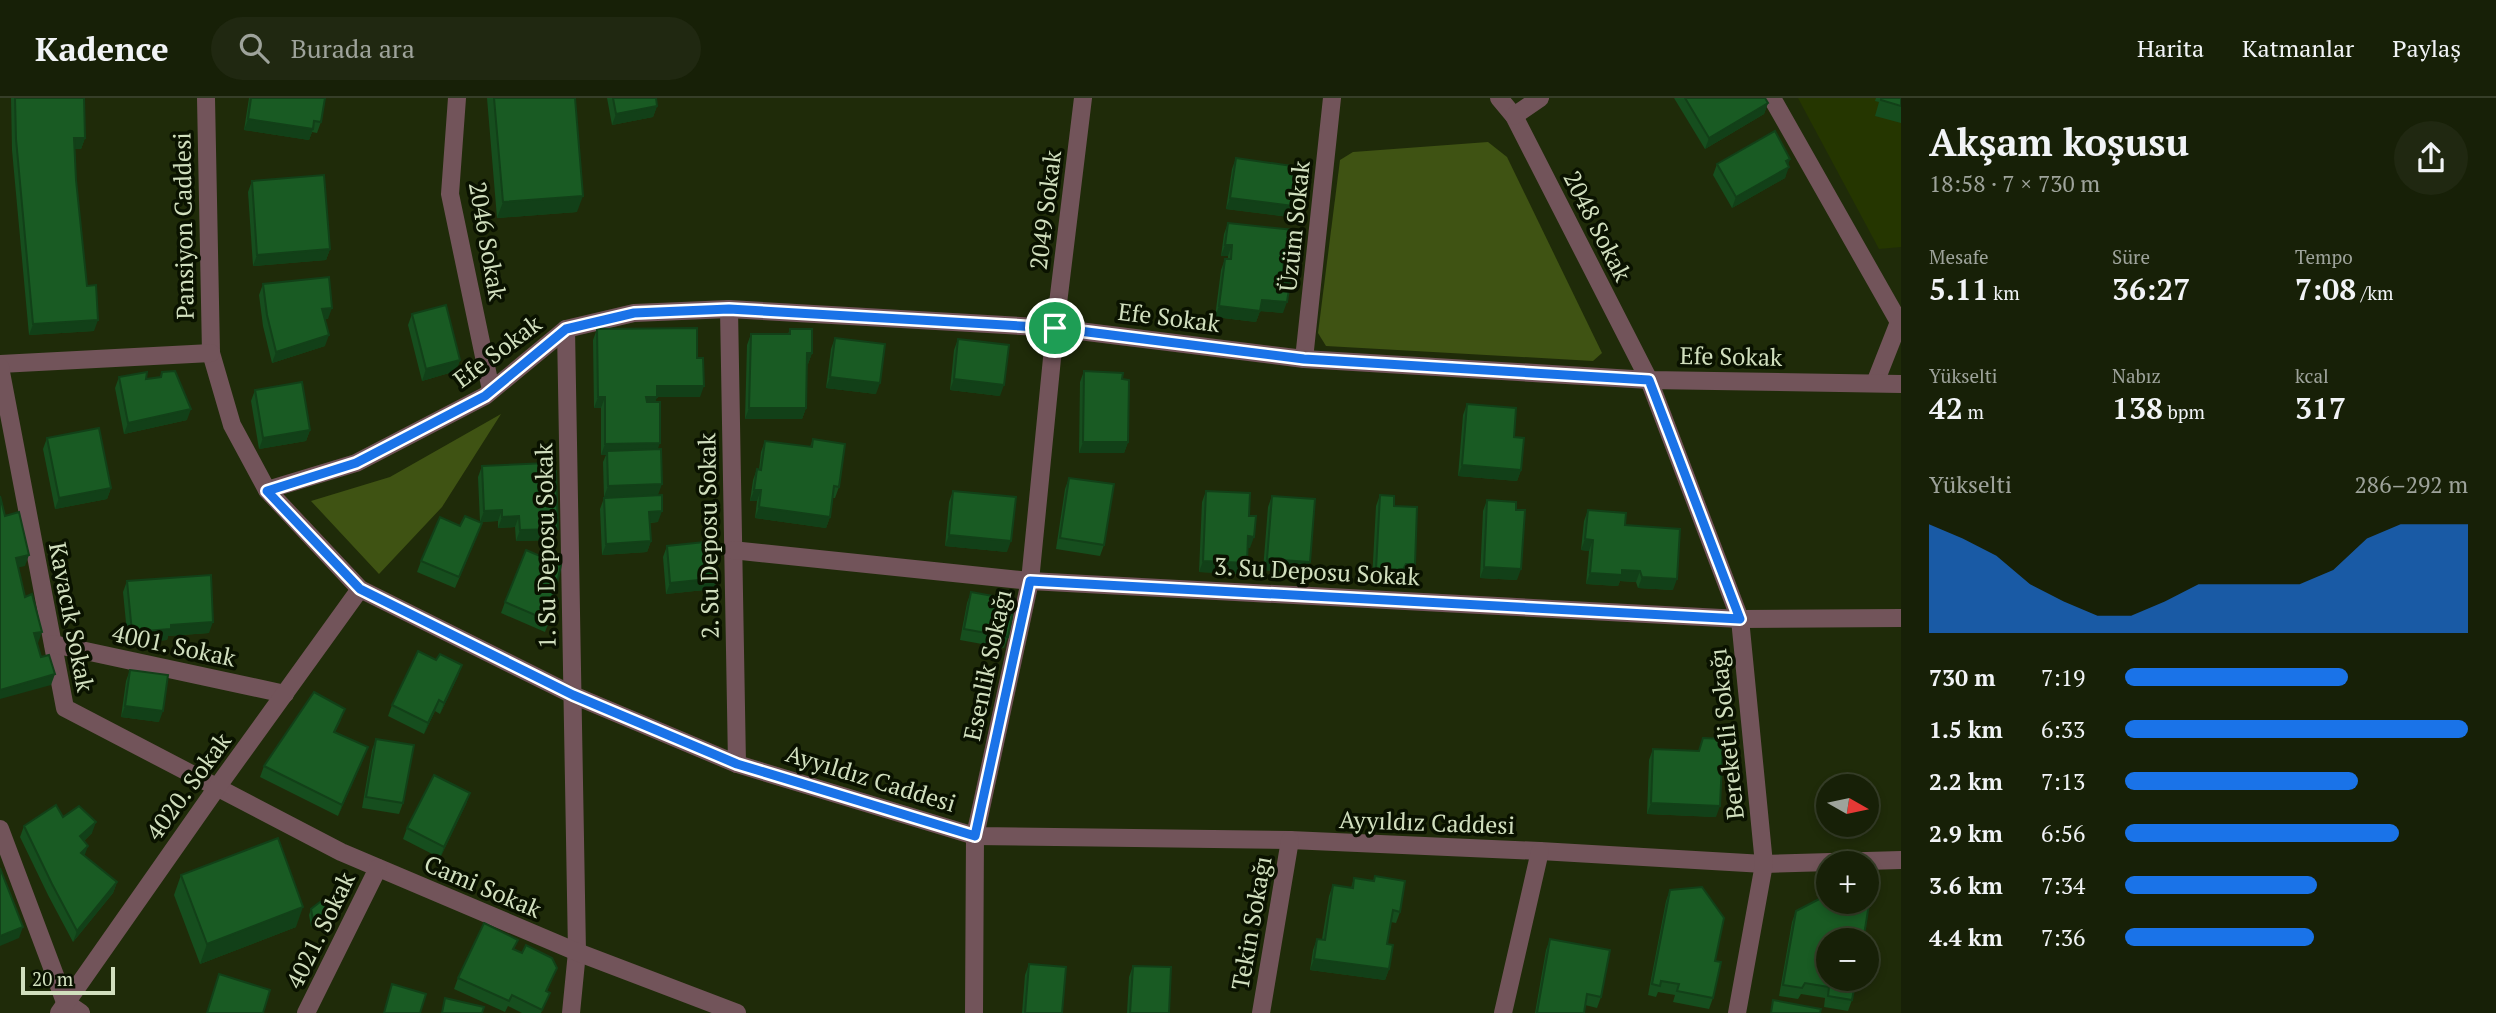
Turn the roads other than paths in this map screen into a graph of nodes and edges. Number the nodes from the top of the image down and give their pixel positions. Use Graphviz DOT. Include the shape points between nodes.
graph roads {
  1 [pos="206,98"];
  2 [pos="457,98"];
  3 [pos="1083,98"];
  4 [pos="1332,98"];
  5 [pos="1499,98"];
  6 [pos="1540,98"];
  7 [pos="1772,98"];
  8 [pos="1514,116"];
  9 [pos="729,309"];
  10 [pos="1900,321"];
  11 [pos="1055,328"];
  12 [pos="566,329"];
  13 [pos="211,353"];
  14 [pos="1304,359"];
  15 [pos="0,365"];
  16 [pos="1649,380"];
  17 [pos="1875,383"];
  18 [pos="1901,384"];
  19 [pos="491,390"];
  20 [pos="267,491"];
  21 [pos="733,550"];
  22 [pos="1030,581"];
  23 [pos="360,589"];
  24 [pos="1901,618"];
  25 [pos="1740,619"];
  26 [pos="52,644"];
  27 [pos="285,694"];
  28 [pos="573,695"];
  29 [pos="737,764"];
  30 [pos="218,786"];
  31 [pos="0,828"];
  32 [pos="975,836"];
  33 [pos="1290,840"];
  34 [pos="1540,851"];
  35 [pos="1901,860"];
  36 [pos="1764,864"];
  37 [pos="378,868"];
  38 [pos="578,952"];
  39 [pos="62,1008"];
  40 [pos="81,1013"];
  41 [pos="306,1013"];
  42 [pos="571,1013"];
  43 [pos="737,1013"];
  44 [pos="974,1013"];
  45 [pos="1261,1013"];
  46 [pos="1503,1013"];
  47 [pos="1737,1013"];
  1 -- 13 [label="street, Pansiyon Caddesi"];
  2 -- 19 [label="street, 2046 Sokak" via="450,194"];
  3 -- 11 [label="street, 2049 Sokak"];
  4 -- 14 [label="street, Üzüm Sokak"];
  5 -- 8 [label="street, 2048 Sokak"];
  6 -- 8 [label="street"];
  7 -- 10 [label="street"];
  8 -- 16 [label="street, 2048 Sokak"];
  9 -- 11 [label="street, Efe Sokak"];
  9 -- 12 [label="street, Efe Sokak" via="634,313"];
  9 -- 21 [label="street, 2. Su Deposu Sokak"];
  10 -- 17 [label="street"];
  11 -- 14 [label="street, Efe Sokak"];
  11 -- 22 [label="street, Esenlik Sokağı"];
  12 -- 19 [label="street, Efe Sokak"];
  12 -- 28 [label="street, 1. Su Deposu Sokak"];
  13 -- 15 [label="street"];
  13 -- 20 [label="street, Ayyıldız Caddesi" via="232,425"];
  14 -- 16 [label="street, Efe Sokak"];
  15 -- 26 [label="street, Kavacık Sokak"];
  16 -- 17 [label="street, Efe Sokak"];
  16 -- 25 [label="street, Bereketli Sokağı"];
  17 -- 18 [label="street, Efe Sokak"];
  19 -- 20 [label="street, Efe Sokak" via="356,463"];
  20 -- 23 [label="street, Ayyıldız Caddesi"];
  21 -- 22 [label="street, 3. Su Deposu Sokak"];
  21 -- 29 [label="street, 2. Su Deposu Sokak"];
  22 -- 25 [label="street, 3. Su Deposu Sokak"];
  22 -- 32 [label="street, Esenlik Sokağı"];
  23 -- 27 [label="street, 4020. Sokak"];
  23 -- 28 [label="street, Ayyıldız Caddesi"];
  24 -- 25 [label="street, 3. Su Deposu Sokak"];
  25 -- 36 [label="street, Bereketli Sokağı"];
  26 -- 27 [label="street, 4001. Sokak"];
  26 -- 30 [label="street, Kavacık Sokak" via="65,708"];
  27 -- 30 [label="street, 4020. Sokak"];
  28 -- 29 [label="street, Ayyıldız Caddesi"];
  28 -- 38 [label="street, 1. Su Deposu Sokak"];
  29 -- 32 [label="street, Ayyıldız Caddesi"];
  30 -- 37 [label="street, Cami Sokak"];
  30 -- 39 [label="street, 4020. Sokak"];
  31 -- 39 [label="street"];
  32 -- 33 [label="street, Ayyıldız Caddesi"];
  32 -- 44 [label="street, Esenlik Sokağı"];
  33 -- 34 [label="street, Ayyıldız Caddesi"];
  33 -- 45 [label="street, Tekin Sokağı"];
  34 -- 36 [label="street, Ayyıldız Caddesi"];
  34 -- 46 [label="street"];
  35 -- 36 [label="street, Ayyıldız Caddesi"];
  36 -- 47 [label="street, Bereketli Sokağı"];
  37 -- 38 [label="street, Cami Sokak"];
  37 -- 41 [label="street, 4021. Sokak"];
  38 -- 42 [label="street, 1. Su Deposu Sokak"];
  38 -- 43 [label="street, Cami Sokak"];
  39 -- 40 [label="street"];
}
